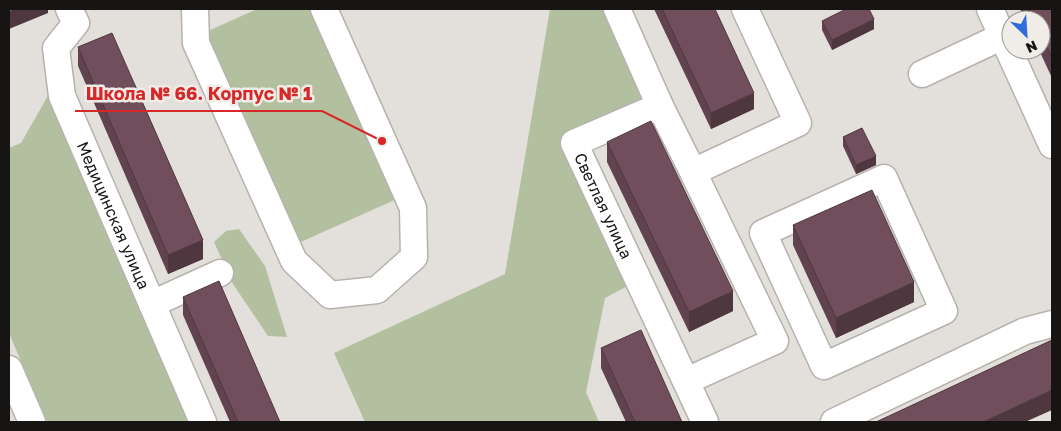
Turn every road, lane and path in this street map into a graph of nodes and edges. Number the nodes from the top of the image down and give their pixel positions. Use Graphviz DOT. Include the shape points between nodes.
graph roads {
  1 [pos="69,9"];
  2 [pos="195,9"];
  3 [pos="324,9"];
  4 [pos="617,9"];
  5 [pos="746,9"];
  6 [pos="990,9"];
  7 [pos="1001,34"];
  8 [pos="1001,36"];
  9 [pos="1013,60"];
  10 [pos="922,74"];
  11 [pos="660,106"];
  12 [pos="1052,145"];
  13 [pos="693,172"];
  14 [pos="220,273"];
  15 [pos="152,304"];
  16 [pos="1052,324"];
  17 [pos="806,327"];
  18 [pos="775,341"];
  19 [pos="9,368"];
  20 [pos="686,381"];
  21 [pos="29,421"];
  22 [pos="203,422"];
  23 [pos="705,422"];
  24 [pos="834,422"];
  1 -- 15 [label="street, Медицинская улица" via="76,23 56,48 62,96"];
  2 -- 3 [label="street" via="196,43 294,261 330,295 377,290 414,258 413,208"];
  4 -- 11 [label="street"];
  5 -- 13 [label="street" via="798,123"];
  6 -- 7 [label="street"];
  8 -- 10 [label="street"];
  9 -- 12 [label="street"];
  11 -- 13 [label="street"];
  11 -- 20 [label="street, Светлая улица" via="574,143"];
  13 -- 18 [label="street"];
  14 -- 15 [label="street"];
  15 -- 22 [label="street, Медицинская улица"];
  16 -- 24 [label="street" via="1025,330"];
  17 -- 17 [label="street" via="763,233 884,178 944,311 824,366"];
  17 -- 18 [label="street"];
  18 -- 20 [label="street"];
  19 -- 21 [label="street"];
  20 -- 23 [label="street, Светлая улица"];
}
